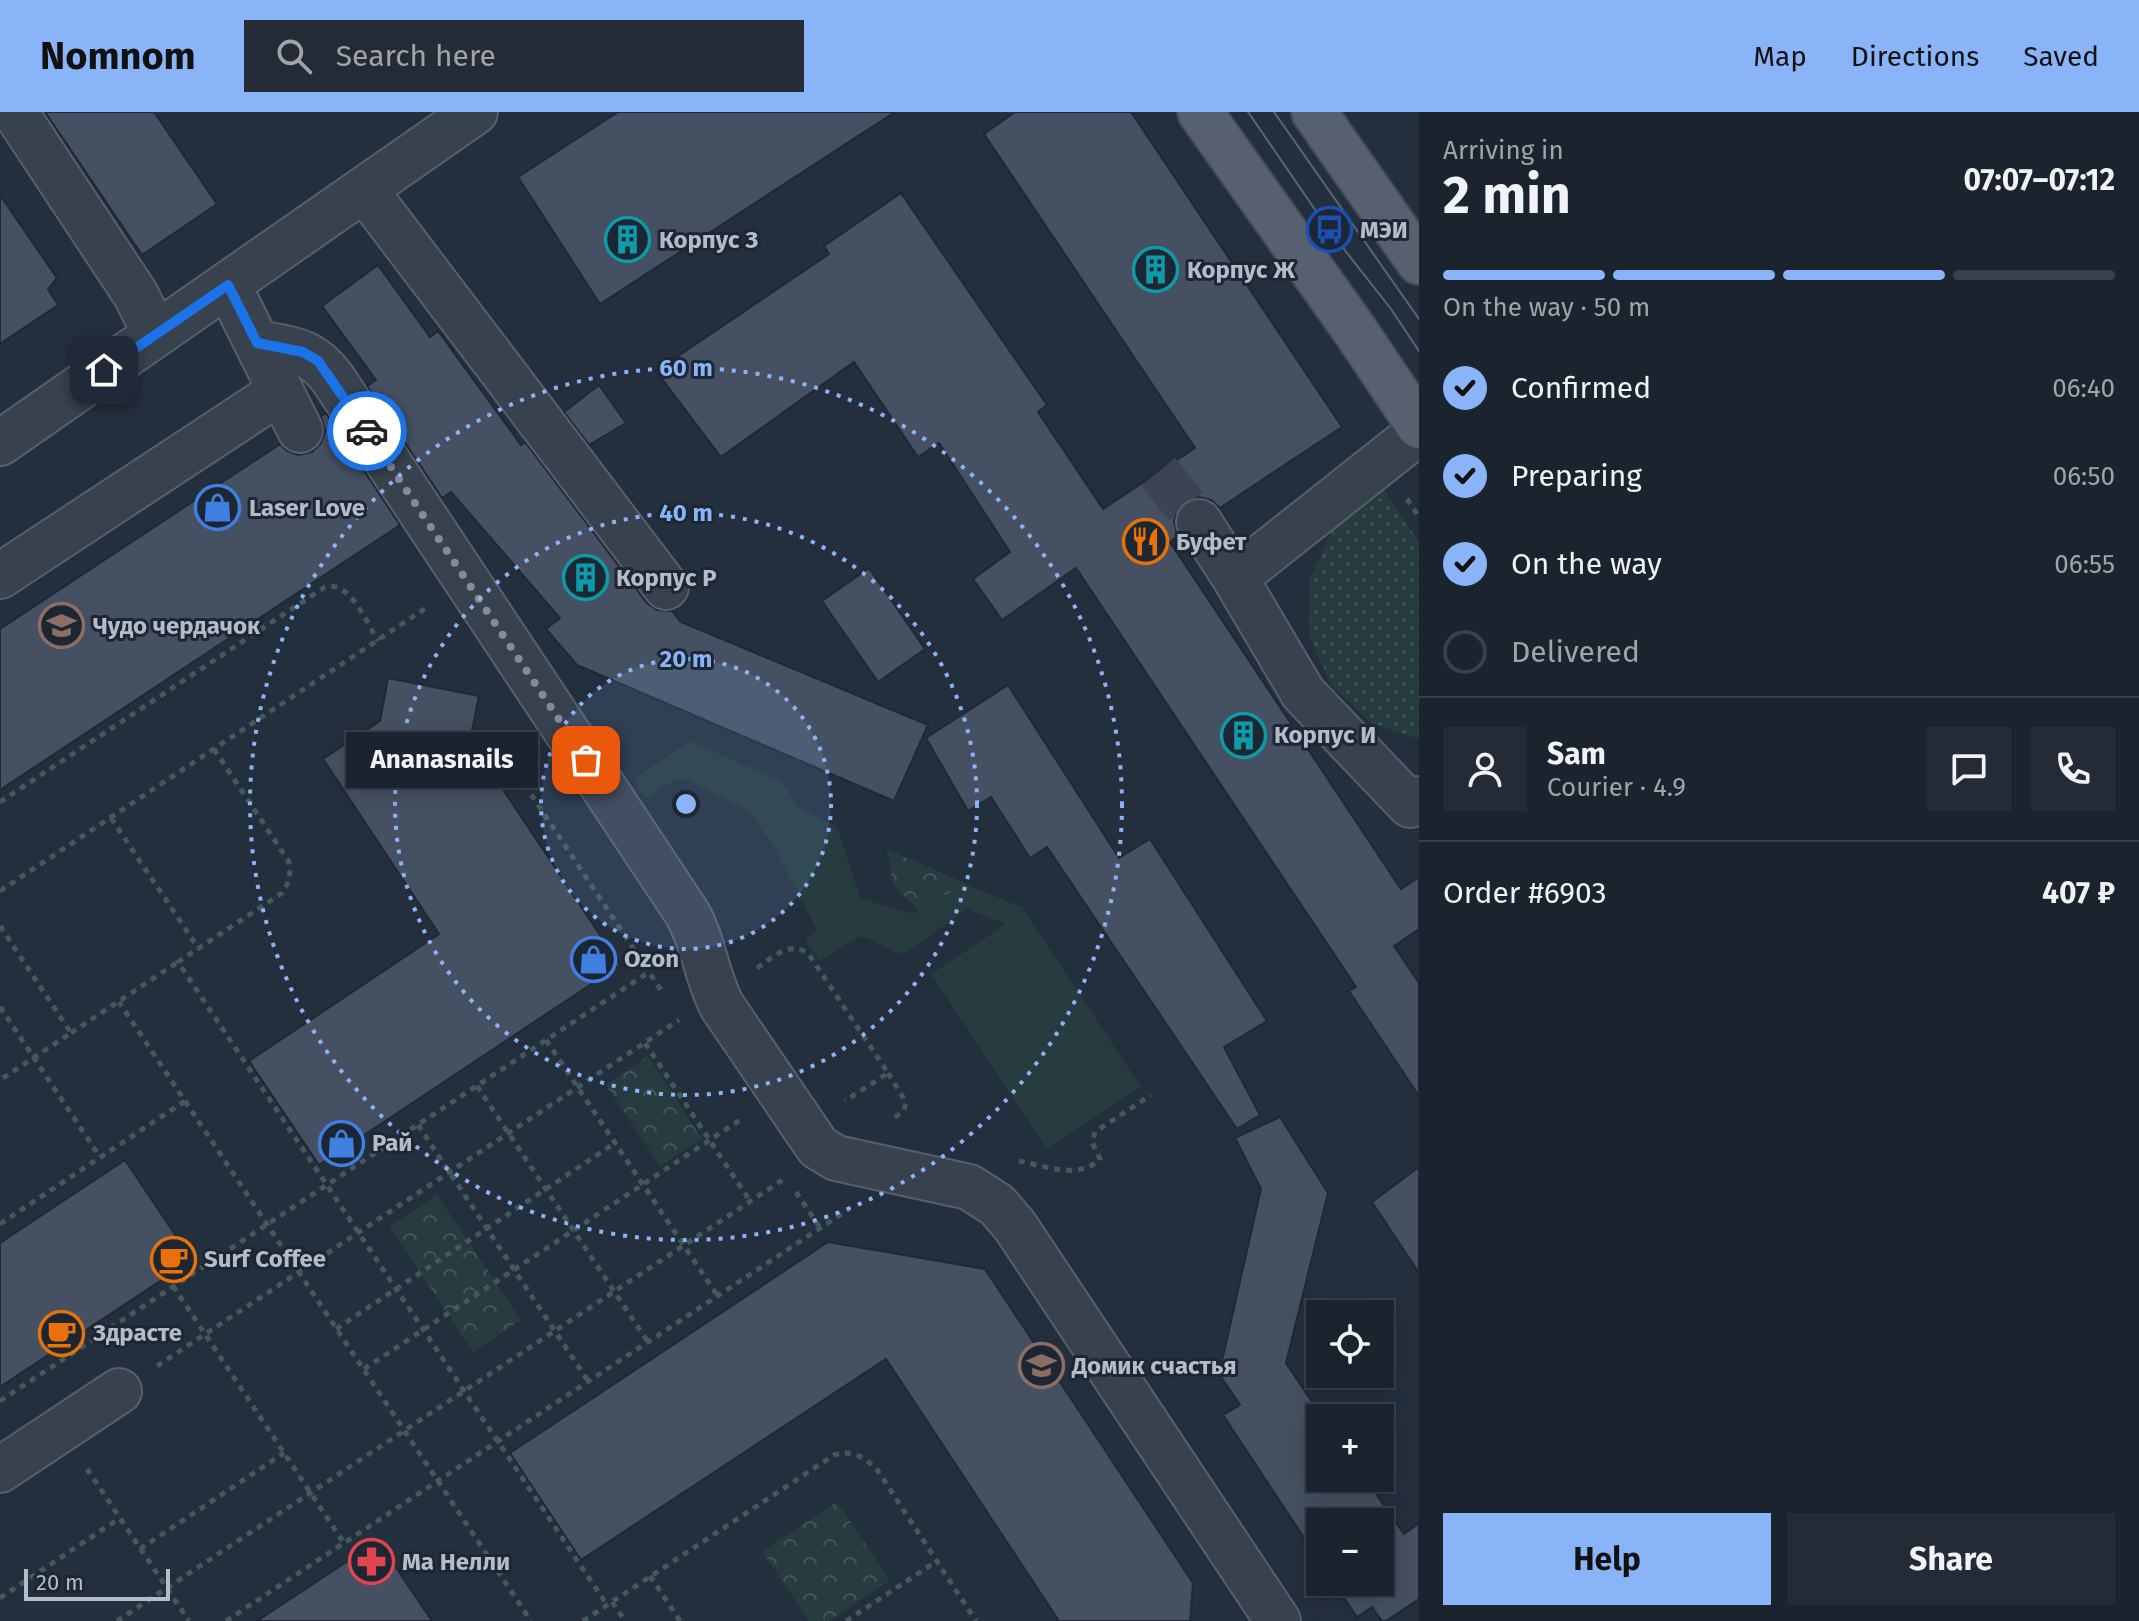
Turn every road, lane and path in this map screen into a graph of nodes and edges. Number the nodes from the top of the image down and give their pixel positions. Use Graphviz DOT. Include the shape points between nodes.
graph roads {
  1 [pos="15,112"];
  2 [pos="475,112"];
  3 [pos="1200,112"];
  4 [pos="1314,112"];
  5 [pos="364,189"];
  6 [pos="1419,262"];
  7 [pos="228,285"];
  8 [pos="155,334"];
  9 [pos="257,343"];
  10 [pos="281,391"];
  11 [pos="1419,429"];
  12 [pos="300,430"];
  13 [pos="0,443"];
  14 [pos="1199,522"];
  15 [pos="0,576"];
  16 [pos="1235,578"];
  17 [pos="666,587"];
  18 [pos="429,606"];
  19 [pos="437,619"];
  20 [pos="389,634"];
  21 [pos="378,641"];
  22 [pos="520,743"];
  23 [pos="214,749"];
  24 [pos="1419,799"];
  25 [pos="0,802"];
  26 [pos="111,818"];
  27 [pos="0,891"];
  28 [pos="0,926"];
  29 [pos="199,949"];
  30 [pos="178,962"];
  31 [pos="649,972"];
  32 [pos="665,995"];
  33 [pos="716,996"];
  34 [pos="119,1002"];
  35 [pos="0,1007"];
  36 [pos="673,1007"];
  37 [pos="71,1033"];
  38 [pos="546,1040"];
  39 [pos="645,1043"];
  40 [pos="34,1058"];
  41 [pos="0,1080"];
  42 [pos="477,1086"];
  43 [pos="578,1087"];
  44 [pos="1151,1095"];
  45 [pos="185,1101"];
  46 [pos="418,1125"];
  47 [pos="803,1125"];
  48 [pos="509,1133"];
  49 [pos="709,1140"];
  50 [pos="615,1143"];
  51 [pos="100,1157"];
  52 [pos="1009,1159"];
  53 [pos="904,1172"];
  54 [pos="449,1173"];
  55 [pos="786,1177"];
  56 [pos="327,1185"];
  57 [pos="643,1185"];
  58 [pos="546,1189"];
  59 [pos="750,1201"];
  60 [pos="0,1224"];
  61 [pos="267,1224"];
  62 [pos="486,1228"];
  63 [pos="820,1228"];
  64 [pos="573,1231"];
  65 [pos="359,1232"];
  66 [pos="683,1246"];
  67 [pos="514,1270"];
  68 [pos="299,1272"];
  69 [pos="173,1286"];
  70 [pos="396,1288"];
  71 [pos="614,1291"];
  72 [pos="717,1295"];
  73 [pos="336,1329"];
  74 [pos="424,1330"];
  75 [pos="555,1331"];
  76 [pos="205,1334"];
  77 [pos="648,1342"];
  78 [pos="364,1369"];
  79 [pos="588,1381"];
  80 [pos="29,1382"];
  81 [pos="119,1391"];
  82 [pos="464,1391"];
  83 [pos="0,1401"];
  84 [pos="61,1429"];
  85 [pos="404,1431"];
  86 [pos="498,1441"];
  87 [pos="284,1453"];
  88 [pos="0,1470"];
  89 [pos="437,1481"];
  90 [pos="311,1493"];
  91 [pos="120,1518"];
  92 [pos="344,1543"];
  93 [pos="140,1549"];
  94 [pos="937,1561"];
  95 [pos="650,1576"];
  96 [pos="167,1588"];
  97 [pos="0,1598"];
  98 [pos="610,1604"];
  99 [pos="117,1621"];
  100 [pos="189,1621"];
  101 [pos="226,1621"];
  102 [pos="531,1621"];
  103 [pos="583,1621"];
  104 [pos="625,1621"];
  105 [pos="680,1621"];
  106 [pos="846,1621"];
  107 [pos="976,1621"];
  108 [pos="1278,1621"];
  1 -- 8 [label="street" via="136,295"];
  2 -- 5 [label="street"];
  3 -- 11 [label="main road"];
  4 -- 6 [label="main road"];
  5 -- 7 [label="street"];
  5 -- 17 [label="street"];
  7 -- 8 [label="street"];
  7 -- 9 [label="street"];
  8 -- 13 [label="street"];
  9 -- 10 [label="street"];
  9 -- 33 [label="street" via="303,352 325,368 687,913"];
  10 -- 12 [label="street"];
  10 -- 15 [label="street"];
  11 -- 16 [label="street"];
  14 -- 16 [label="street"];
  16 -- 24 [label="street" via="1303,693 1410,805"];
  18 -- 19 [label="path"];
  20 -- 21 [label="path"];
  21 -- 23 [label="path"];
  21 -- 25 [label="path" via="346,592 336,585 325,587"];
  22 -- 31 [label="path" via="520,778"];
  23 -- 26 [label="path"];
  23 -- 29 [label="path" via="291,872 282,893"];
  26 -- 27 [label="path"];
  26 -- 29 [label="path"];
  28 -- 37 [label="path"];
  29 -- 30 [label="path"];
  30 -- 34 [label="path"];
  30 -- 56 [label="path"];
  31 -- 32 [label="path"];
  31 -- 38 [label="path"];
  33 -- 47 [label="street"];
  33 -- 47 [label="path" via="787,948 808,953 888,1073"];
  34 -- 37 [label="path"];
  34 -- 45 [label="path"];
  35 -- 40 [label="path"];
  36 -- 39 [label="path" via="681,1019"];
  37 -- 40 [label="path"];
  38 -- 42 [label="path"];
  38 -- 43 [label="path"];
  39 -- 43 [label="path"];
  39 -- 49 [label="path"];
  40 -- 41 [label="path"];
  40 -- 51 [label="path"];
  42 -- 46 [label="path"];
  42 -- 48 [label="path"];
  43 -- 48 [label="path"];
  43 -- 50 [label="path"];
  44 -- 52 [label="path" via="1095,1132 1092,1142 1100,1159 1089,1168 1068,1170"];
  45 -- 51 [label="path"];
  45 -- 61 [label="path"];
  46 -- 54 [label="path"];
  46 -- 56 [label="path"];
  47 -- 49 [label="path"];
  47 -- 53 [label="street" via="836,1158"];
  47 -- 55 [label="path"];
  48 -- 54 [label="path"];
  48 -- 58 [label="path"];
  49 -- 57 [label="path"];
  49 -- 59 [label="path"];
  50 -- 57 [label="path"];
  50 -- 58 [label="path"];
  51 -- 60 [label="path"];
  53 -- 63 [label="path"];
  53 -- 108 [label="street" via="969,1187 997,1205 1015,1226"];
  54 -- 62 [label="path"];
  54 -- 65 [label="path"];
  55 -- 59 [label="path"];
  55 -- 63 [label="path"];
  56 -- 61 [label="path"];
  56 -- 65 [label="path"];
  57 -- 64 [label="path"];
  57 -- 66 [label="path"];
  58 -- 62 [label="path"];
  58 -- 64 [label="path"];
  59 -- 66 [label="path"];
  61 -- 68 [label="path"];
  61 -- 69 [label="path"];
  62 -- 67 [label="path"];
  62 -- 70 [label="path"];
  63 -- 72 [label="path"];
  64 -- 67 [label="path"];
  64 -- 71 [label="path"];
  65 -- 68 [label="path"];
  65 -- 70 [label="path"];
  66 -- 71 [label="path"];
  66 -- 72 [label="path"];
  67 -- 74 [label="path"];
  67 -- 75 [label="path"];
  68 -- 73 [label="path"];
  68 -- 76 [label="path"];
  69 -- 76 [label="path"];
  69 -- 80 [label="path"];
  70 -- 73 [label="path"];
  70 -- 74 [label="path"];
  71 -- 75 [label="path"];
  71 -- 77 [label="path"];
  72 -- 77 [label="path"];
  73 -- 78 [label="path"];
  74 -- 78 [label="path"];
  74 -- 82 [label="path"];
  75 -- 79 [label="path"];
  75 -- 82 [label="path"];
  76 -- 81 [label="path"];
  76 -- 87 [label="path"];
  77 -- 79 [label="path"];
  78 -- 85 [label="path"];
  79 -- 86 [label="path"];
  80 -- 83 [label="path"];
  80 -- 84 [label="path"];
  81 -- 84 [label="street"];
  82 -- 85 [label="path"];
  82 -- 86 [label="path"];
  84 -- 88 [label="street"];
  84 -- 91 [label="path"];
  85 -- 89 [label="path"];
  85 -- 90 [label="path"];
  86 -- 89 [label="path"];
  86 -- 98 [label="path"];
  87 -- 90 [label="path"];
  87 -- 93 [label="path"];
  89 -- 92 [label="path"];
  89 -- 102 [label="path"];
  90 -- 92 [label="path"];
  90 -- 96 [label="path"];
  91 -- 93 [label="path"];
  91 -- 97 [label="path"];
  92 -- 101 [label="path"];
  93 -- 96 [label="path"];
  94 -- 95 [label="path" via="876,1468 863,1457 843,1453"];
  94 -- 106 [label="path"];
  94 -- 107 [label="path"];
  95 -- 98 [label="path"];
  95 -- 105 [label="path"];
  96 -- 99 [label="path"];
  96 -- 100 [label="path"];
  98 -- 103 [label="path"];
  98 -- 104 [label="path"];
}
